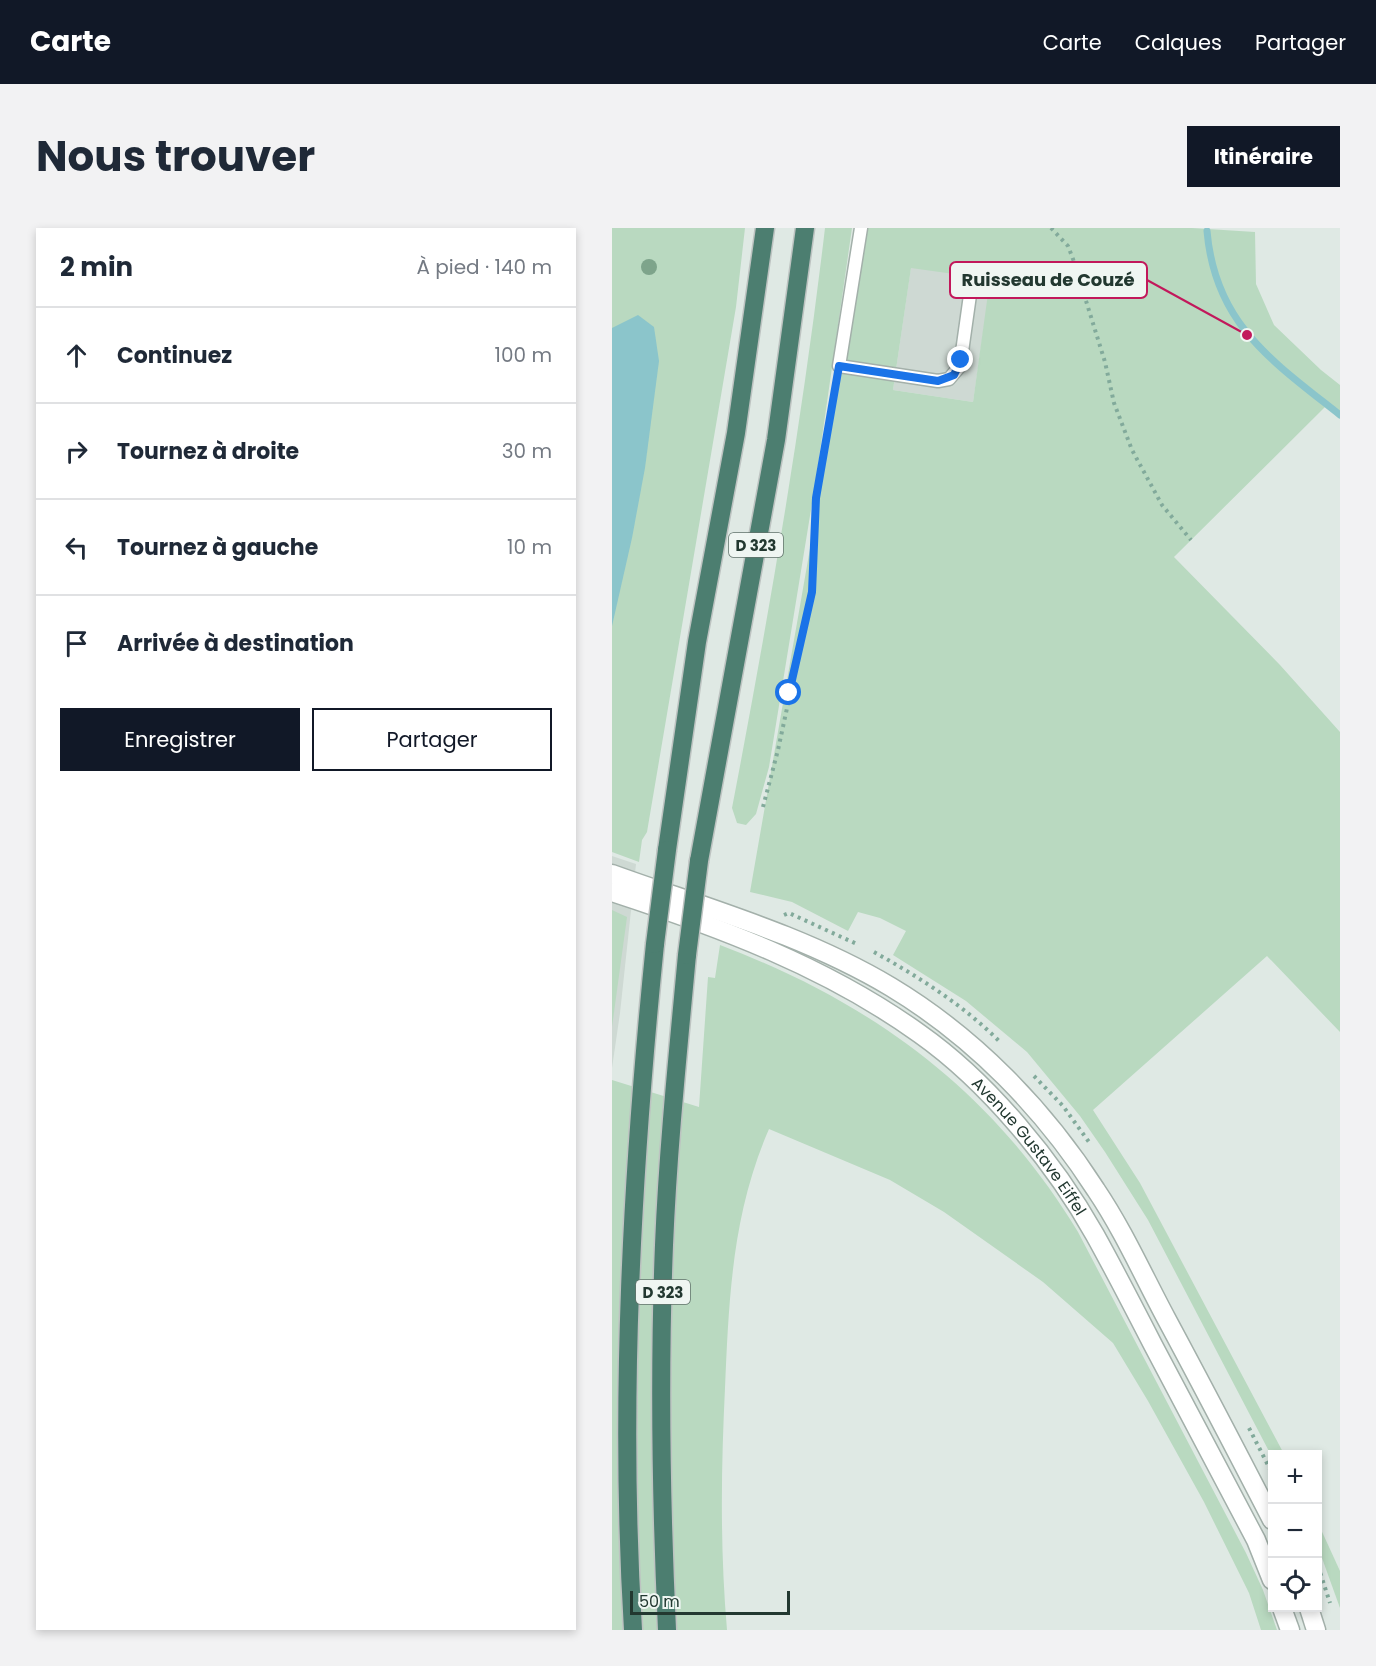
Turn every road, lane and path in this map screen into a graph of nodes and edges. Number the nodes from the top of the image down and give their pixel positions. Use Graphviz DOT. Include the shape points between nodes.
graph roads {
  1 [pos="765,228"];
  2 [pos="805,228"];
  3 [pos="861,228"];
  4 [pos="1051,228"];
  5 [pos="971,288"];
  6 [pos="839,366"];
  7 [pos="1191,540"];
  8 [pos="763,807"];
  9 [pos="612,874"];
  10 [pos="612,892"];
  11 [pos="1268,1512"];
  12 [pos="1268,1570"];
  13 [pos="1322,1580"];
  14 [pos="1283,1612"];
  15 [pos="1310,1612"];
  16 [pos="1333,1612"];
  17 [pos="633,1630"];
  18 [pos="667,1630"];
  19 [pos="1290,1630"];
  20 [pos="1316,1630"];
  1 -- 17 [label="highway, D 323, bridge" via="736,433 697,642 667,850 645,1046 632,1251 629,1491"];
  2 -- 18 [label="highway, D 323, bridge" via="776,440 699,861 687,955 663,1268 662,1461"];
  3 -- 6 [label="lane"];
  4 -- 7 [label="path" via="1068,246 1073,259 1114,403 1132,450 1162,505"];
  5 -- 6 [label="lane" via="960,366 949,379 938,381"];
  6 -- 8 [label="path" via="816,498 812,592"];
  9 -- 11 [label="street, Avenue Gustave Eiffel" via="781,933 855,967 927,1011 1002,1072 1055,1132 1097,1191"];
  10 -- 12 [label="street, Avenue Gustave Eiffel" via="754,944 814,970 883,1009 921,1035 1022,1130 1094,1233 1256,1540"];
  13 -- 16 [label="path"];
  14 -- 19 [label="street"];
  15 -- 20 [label="street"];
}
